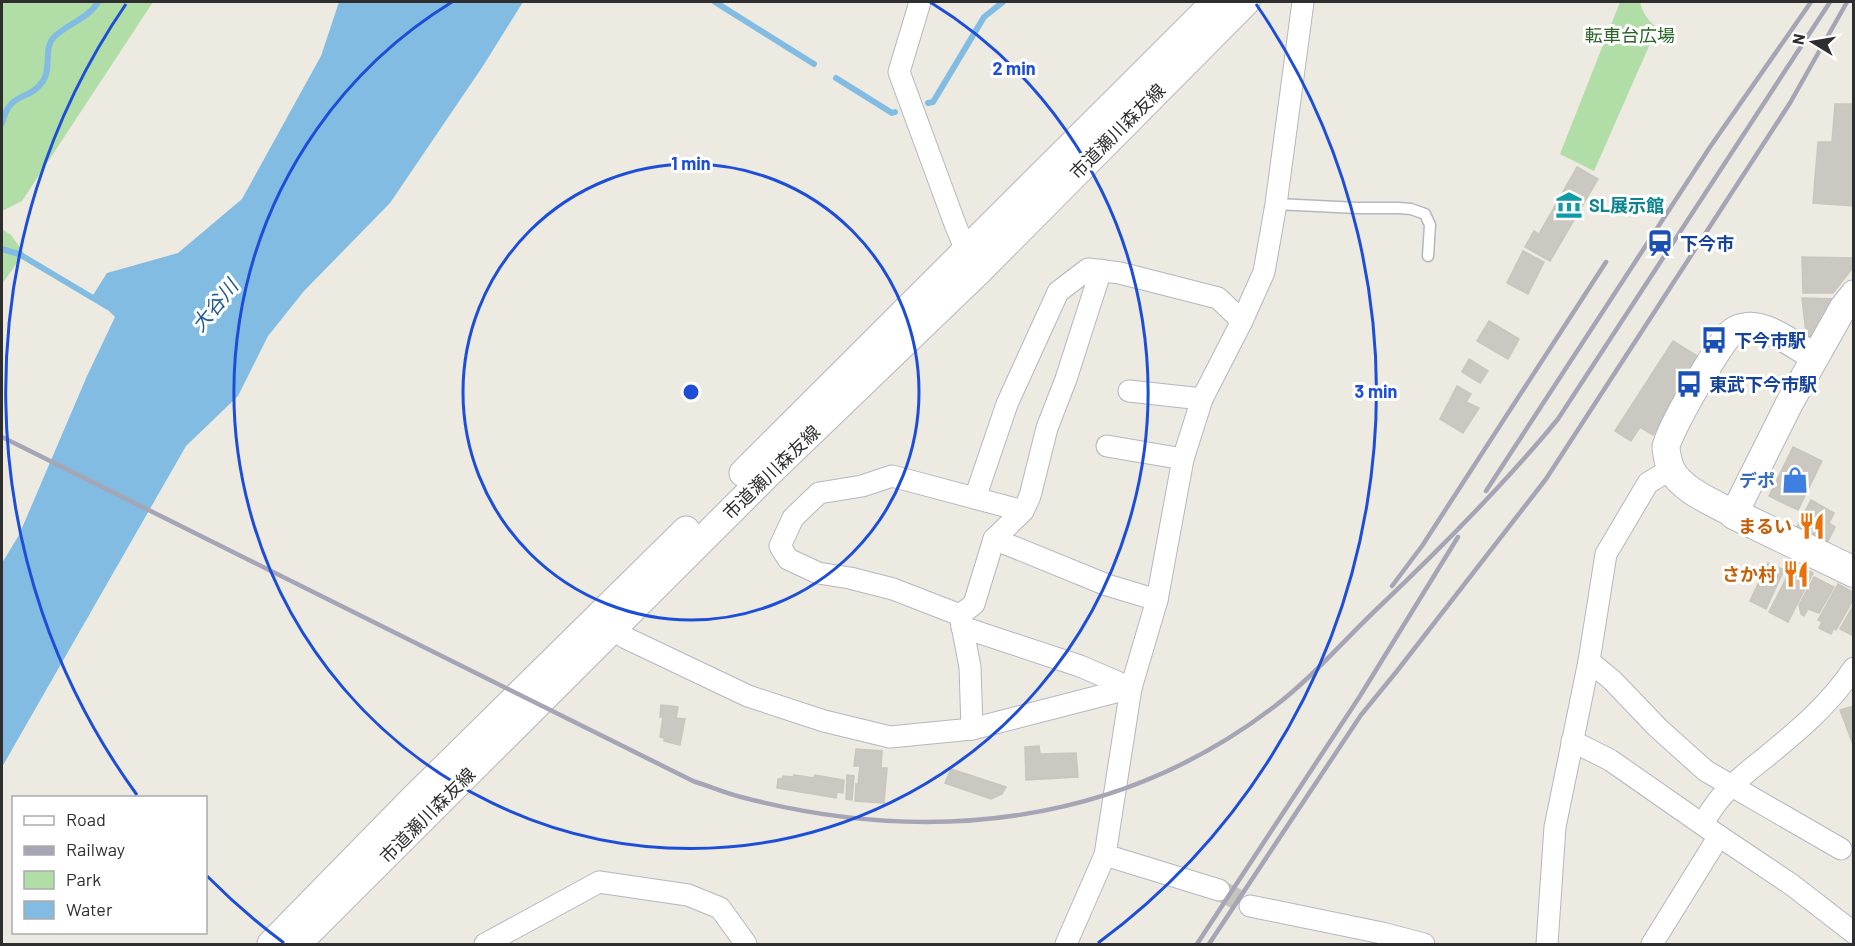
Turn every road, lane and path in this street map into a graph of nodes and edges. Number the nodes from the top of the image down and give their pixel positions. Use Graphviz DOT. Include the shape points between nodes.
graph roads {
  1 [pos="920,2"];
  2 [pos="1215,2"];
  3 [pos="1246,2"];
  4 [pos="1303,2"];
  5 [pos="1276,204"];
  6 [pos="1428,256"];
  7 [pos="972,261"];
  8 [pos="1101,270"];
  9 [pos="1854,294"];
  10 [pos="1242,321"];
  11 [pos="1815,357"];
  12 [pos="1129,392"];
  13 [pos="1202,399"];
  14 [pos="1107,446"];
  15 [pos="1183,459"];
  16 [pos="1671,469"];
  17 [pos="975,498"];
  18 [pos="1023,511"];
  19 [pos="1734,514"];
  20 [pos="994,539"];
  21 [pos="1854,572"];
  22 [pos="1157,600"];
  23 [pos="961,621"];
  24 [pos="613,629"];
  25 [pos="1589,661"];
  26 [pos="1854,668"];
  27 [pos="1131,688"];
  28 [pos="972,729"];
  29 [pos="1572,741"];
  30 [pos="1732,786"];
  31 [pos="1710,830"];
  32 [pos="1841,849"];
  33 [pos="1105,855"];
  34 [pos="1219,890"];
  35 [pos="1250,906"];
  36 [pos="1854,935"];
  37 [pos="270,945"];
  38 [pos="297,945"];
  39 [pos="485,945"];
  40 [pos="746,945"];
  41 [pos="1066,945"];
  42 [pos="1424,945"];
  43 [pos="1547,945"];
  44 [pos="1652,945"];
  45 [pos="1847,945"];
  1 -- 7 [label="street" via="899,72"];
  2 -- 7 [label="street, 市道瀬川森友線"];
  3 -- 7 [label="street, 市道瀬川森友線"];
  4 -- 5 [label="street"];
  5 -- 6 [label="lane" via="1411,209 1425,214 1430,225"];
  5 -- 10 [label="street" via="1264,272"];
  7 -- 24 [label="street, 市道瀬川森友線"];
  7 -- 37 [label="street, 市道瀬川森友線" via="414,798"];
  8 -- 10 [label="street" via="1218,298"];
  8 -- 17 [label="street" via="1088,269 1058,292 1007,404"];
  8 -- 18 [label="street"];
  9 -- 11 [label="street"];
  10 -- 13 [label="street"];
  11 -- 16 [label="street" via="1757,326 1731,333 1677,419 1666,447"];
  11 -- 19 [label="street"];
  12 -- 13 [label="street"];
  13 -- 15 [label="street"];
  14 -- 15 [label="street"];
  15 -- 22 [label="street"];
  16 -- 19 [label="street" via="1684,486"];
  16 -- 25 [label="street" via="1648,483 1605,554"];
  17 -- 18 [label="street"];
  17 -- 23 [label="street" via="892,476 819,493 793,518 780,546 788,559 818,573 893,589"];
  18 -- 20 [label="street"];
  19 -- 21 [label="main road"];
  20 -- 22 [label="street" via="1107,585"];
  20 -- 23 [label="street" via="974,604"];
  22 -- 27 [label="street"];
  23 -- 27 [label="street"];
  23 -- 28 [label="street" via="970,667"];
  24 -- 28 [label="street" via="626,639 748,696 824,721 890,736"];
  24 -- 38 [label="street, 市道瀬川森友線"];
  25 -- 29 [label="street"];
  25 -- 30 [label="street" via="1706,771"];
  26 -- 30 [label="street" via="1816,714"];
  27 -- 28 [label="street"];
  27 -- 33 [label="street"];
  29 -- 31 [label="street" via="1610,760"];
  29 -- 43 [label="street" via="1555,827"];
  30 -- 31 [label="street" via="1722,796"];
  30 -- 32 [label="street"];
  31 -- 36 [label="street" via="1792,885"];
  31 -- 44 [label="street"];
  33 -- 34 [label="street"];
  33 -- 41 [label="street"];
  35 -- 42 [label="street"];
  36 -- 45 [label="street"];
  39 -- 40 [label="street" via="599,882 688,895 720,908"];
}
